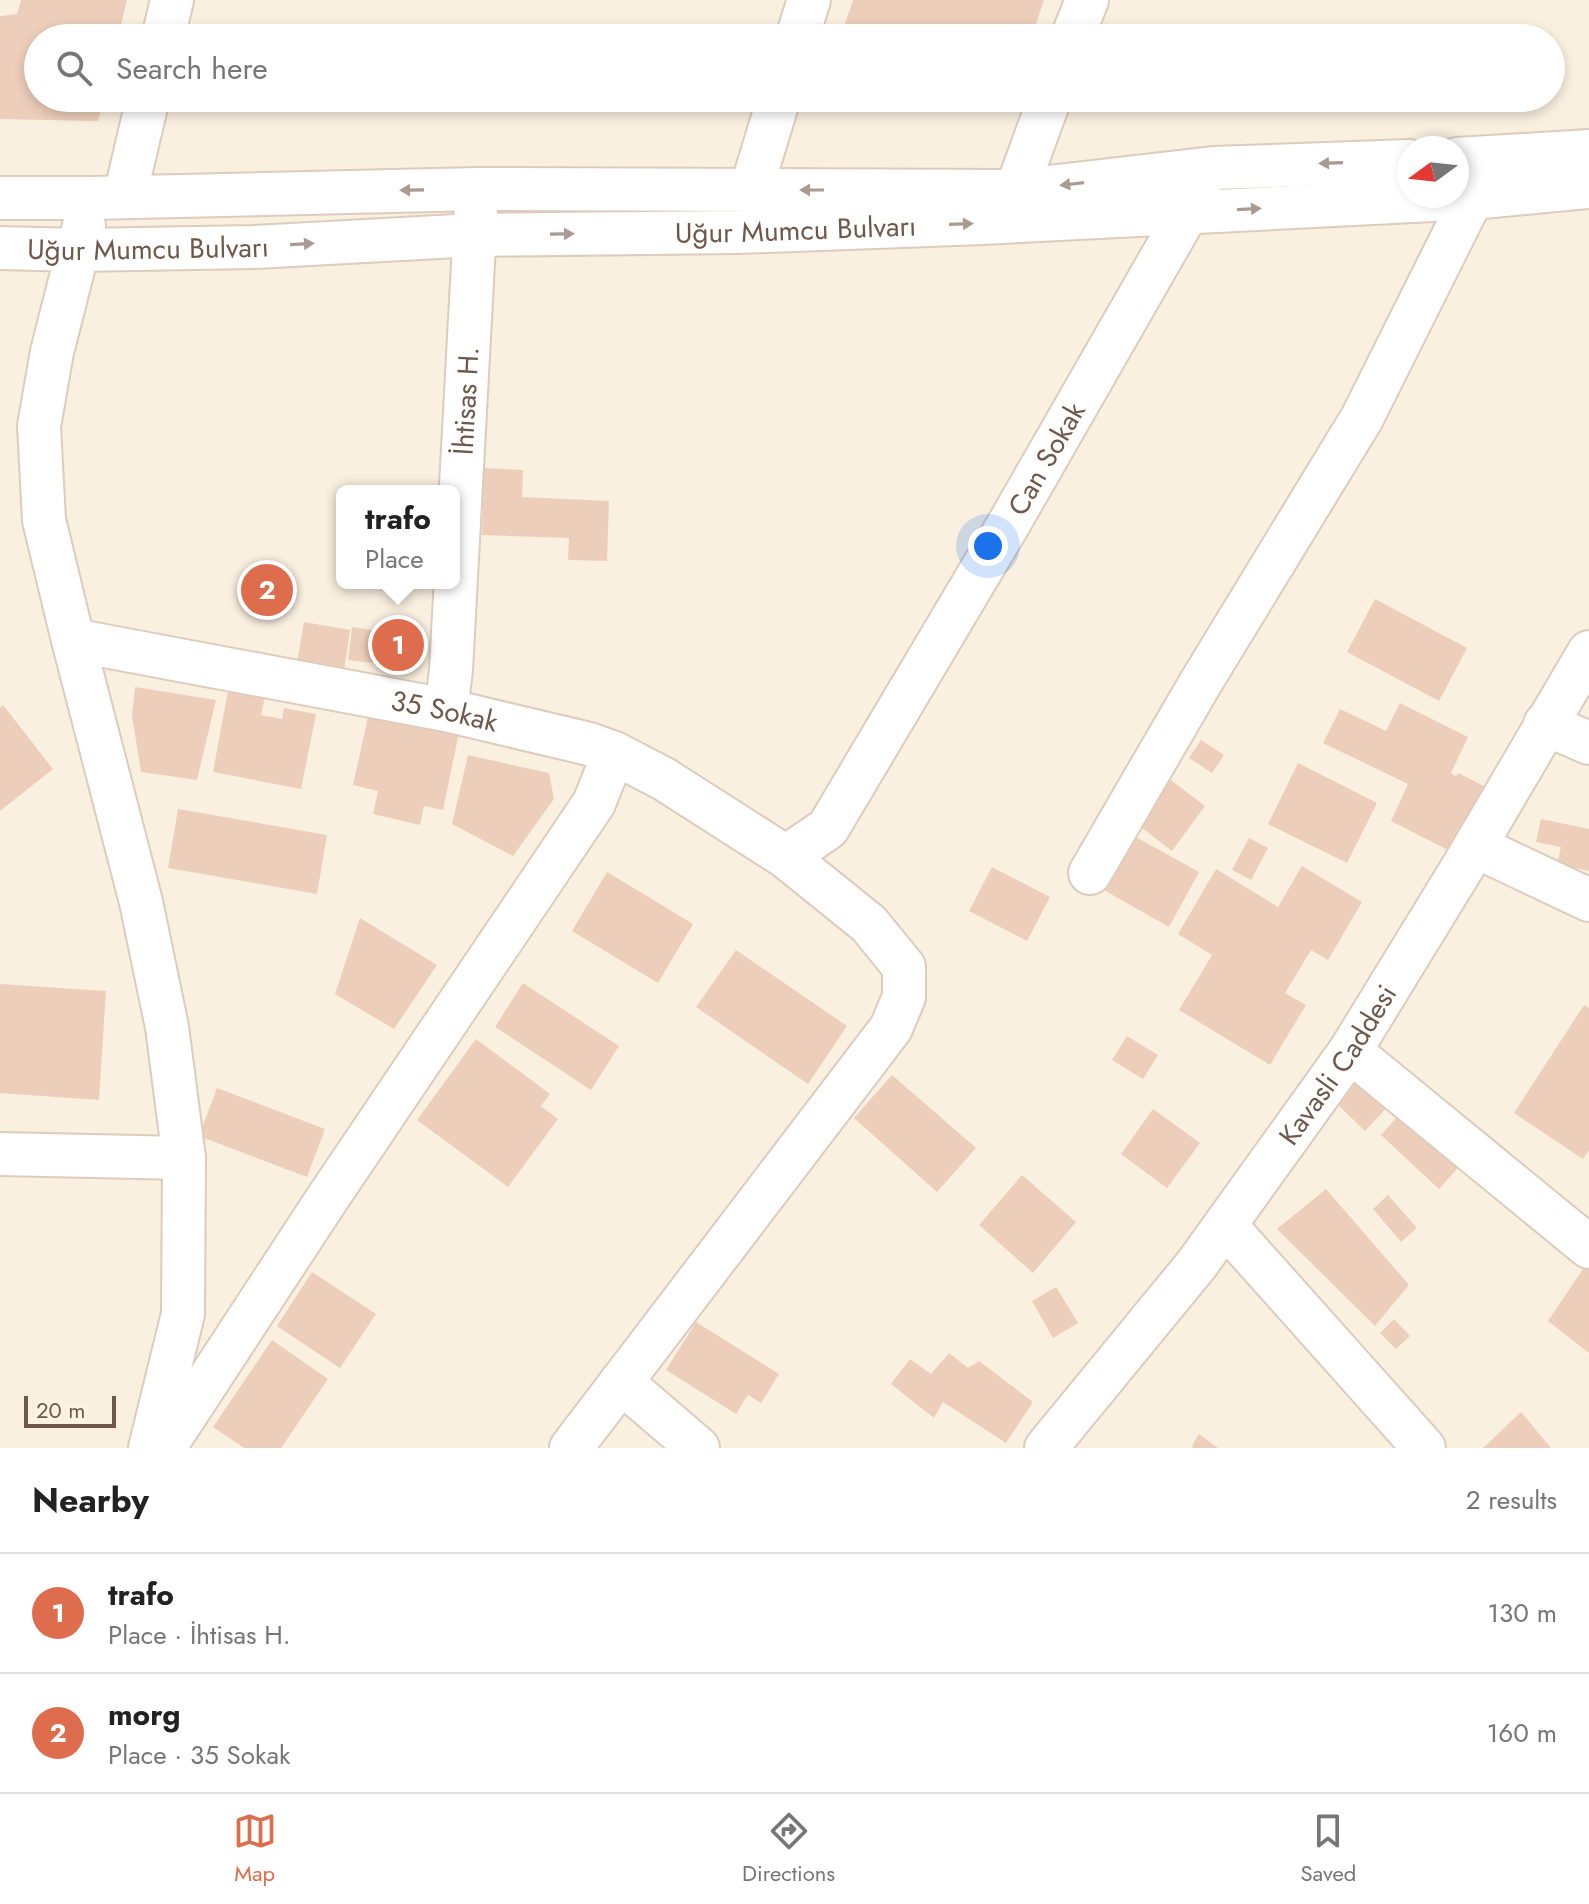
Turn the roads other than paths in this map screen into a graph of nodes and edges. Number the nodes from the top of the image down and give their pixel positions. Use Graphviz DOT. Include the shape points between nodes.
graph roads {
  1 [pos="172,0"];
  2 [pos="809,0"];
  3 [pos="1087,0"];
  4 [pos="166,24"];
  5 [pos="801,24"];
  6 [pos="1078,24"];
  7 [pos="142,112"];
  8 [pos="775,112"];
  9 [pos="1045,112"];
  10 [pos="1589,151"];
  11 [pos="1474,158"];
  12 [pos="1397,161"];
  13 [pos="1213,168"];
  14 [pos="1589,187"];
  15 [pos="478,189"];
  16 [pos="751,190"];
  17 [pos="1016,191"];
  18 [pos="108,197"];
  19 [pos="0,198"];
  20 [pos="1472,198"];
  21 [pos="1188,212"];
  22 [pos="475,235"];
  23 [pos="0,248"];
  24 [pos="78,250"];
  25 [pos="460,507"];
  26 [pos="455,589"];
  27 [pos="73,640"];
  28 [pos="1589,652"];
  29 [pos="446,710"];
  30 [pos="1545,724"];
  31 [pos="1589,743"];
  32 [pos="614,753"];
  33 [pos="1475,846"];
  34 [pos="786,857"];
  35 [pos="1090,873"];
  36 [pos="1589,900"];
  37 [pos="1350,1051"];
  38 [pos="0,1154"];
  39 [pos="184,1158"];
  40 [pos="1225,1225"];
  41 [pos="1589,1247"];
  42 [pos="621,1382"];
  43 [pos="150,1448"];
  44 [pos="164,1448"];
  45 [pos="571,1448"];
  46 [pos="698,1448"];
  47 [pos="1046,1448"];
  48 [pos="1424,1448"];
  1 -- 4 [label="street"];
  2 -- 5 [label="street"];
  3 -- 6 [label="street"];
  7 -- 18 [label="street"];
  8 -- 16 [label="street"];
  9 -- 17 [label="street"];
  10 -- 11 [label="street"];
  11 -- 20 [label="street"];
  12 -- 13 [label="street, Uğur Mumcu Bulvarı, one-way"];
  13 -- 17 [label="street, Uğur Mumcu Bulvarı, one-way"];
  13 -- 21 [label="street, Can Sokak"];
  14 -- 20 [label="street, Uğur Mumcu Bulvarı"];
  15 -- 16 [label="street, Uğur Mumcu Bulvarı"];
  15 -- 18 [label="street, Uğur Mumcu Bulvarı, one-way"];
  15 -- 22 [label="street, İhtisas H."];
  17 -- 16 [label="street, Uğur Mumcu Bulvarı, one-way"];
  18 -- 19 [label="street, Uğur Mumcu Bulvarı"];
  18 -- 24 [label="street"];
  21 -- 20 [label="street, Uğur Mumcu Bulvarı, one-way"];
  20 -- 35 [label="street" via="1362,418"];
  22 -- 21 [label="street, Uğur Mumcu Bulvarı, one-way" via="738,232"];
  21 -- 34 [label="street, Can Sokak" via="828,828"];
  24 -- 22 [label="street, Uğur Mumcu Bulvarı, one-way"];
  22 -- 25 [label="street, İhtisas H."];
  23 -- 24 [label="street, Uğur Mumcu Bulvarı"];
  24 -- 27 [label="street" via="39,426 44,520"];
  26 -- 29 [label="street, İhtisas H."];
  27 -- 29 [label="street, 35 Sokak"];
  27 -- 39 [label="street" via="141,902 167,1027"];
  28 -- 30 [label="street, Kavasli Caddesi"];
  29 -- 32 [label="street, 35 Sokak"];
  30 -- 31 [label="street"];
  30 -- 33 [label="street, Kavasli Caddesi"];
  32 -- 34 [label="street, 35 Sokak"];
  32 -- 44 [label="street" via="594,803"];
  33 -- 36 [label="street"];
  33 -- 37 [label="street, Kavasli Caddesi"];
  34 -- 42 [label="street, 35 Sokak" via="869,924 904,967 904,997 891,1028"];
  37 -- 40 [label="street, Kavasli Caddesi"];
  37 -- 41 [label="street"];
  38 -- 39 [label="street"];
  39 -- 43 [label="street" via="183,1314"];
  40 -- 47 [label="street, Kavasli Caddesi"];
  40 -- 48 [label="street"];
  42 -- 45 [label="street, 35 Sokak"];
  42 -- 46 [label="street"];
}
